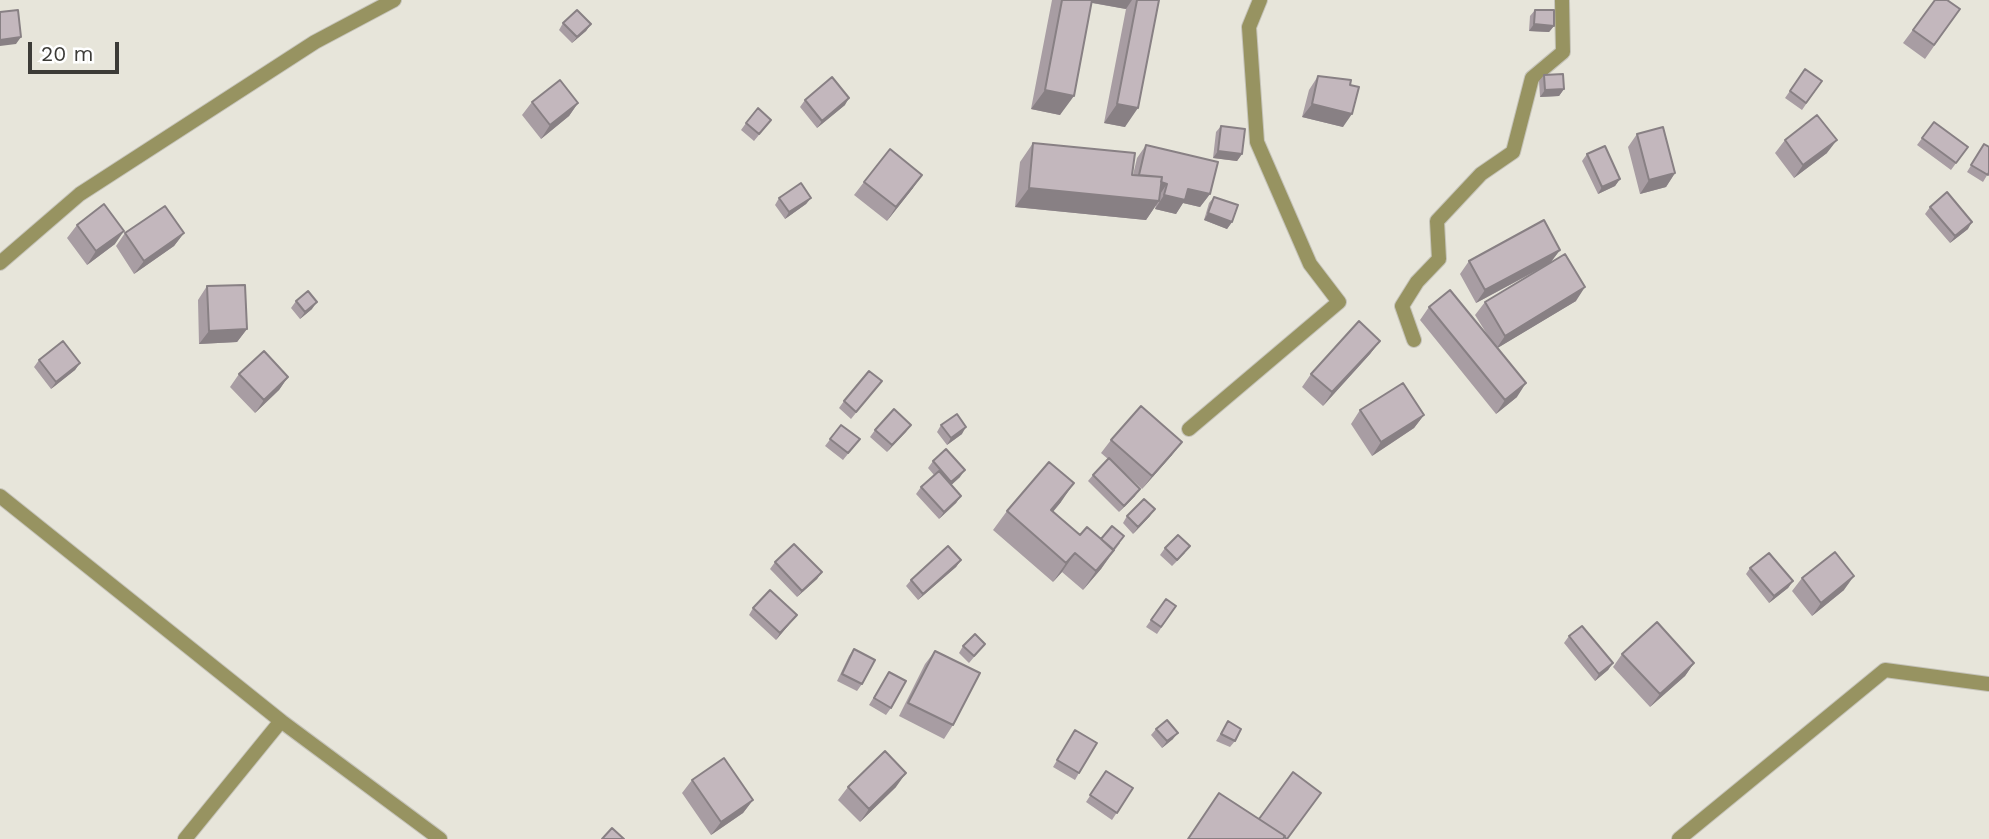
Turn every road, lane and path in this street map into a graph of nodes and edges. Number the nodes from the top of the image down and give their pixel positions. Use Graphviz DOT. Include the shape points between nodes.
graph roads {
  1 [pos="394,0"];
  2 [pos="1260,0"];
  3 [pos="1562,0"];
  4 [pos="0,263"];
  5 [pos="1414,340"];
  6 [pos="1189,429"];
  7 [pos="0,496"];
  8 [pos="1989,684"];
  9 [pos="281,721"];
  10 [pos="185,839"];
  11 [pos="440,839"];
  12 [pos="1679,839"];
  1 -- 4 [label="street" via="315,42 80,194"];
  2 -- 6 [label="street" via="1250,27 1257,142 1310,264 1339,302"];
  3 -- 5 [label="street" via="1563,52 1532,78 1513,152 1481,174 1437,220 1439,259 1402,306"];
  7 -- 9 [label="street"];
  8 -- 12 [label="street" via="1885,670"];
  9 -- 10 [label="street"];
  9 -- 11 [label="street"];
}
